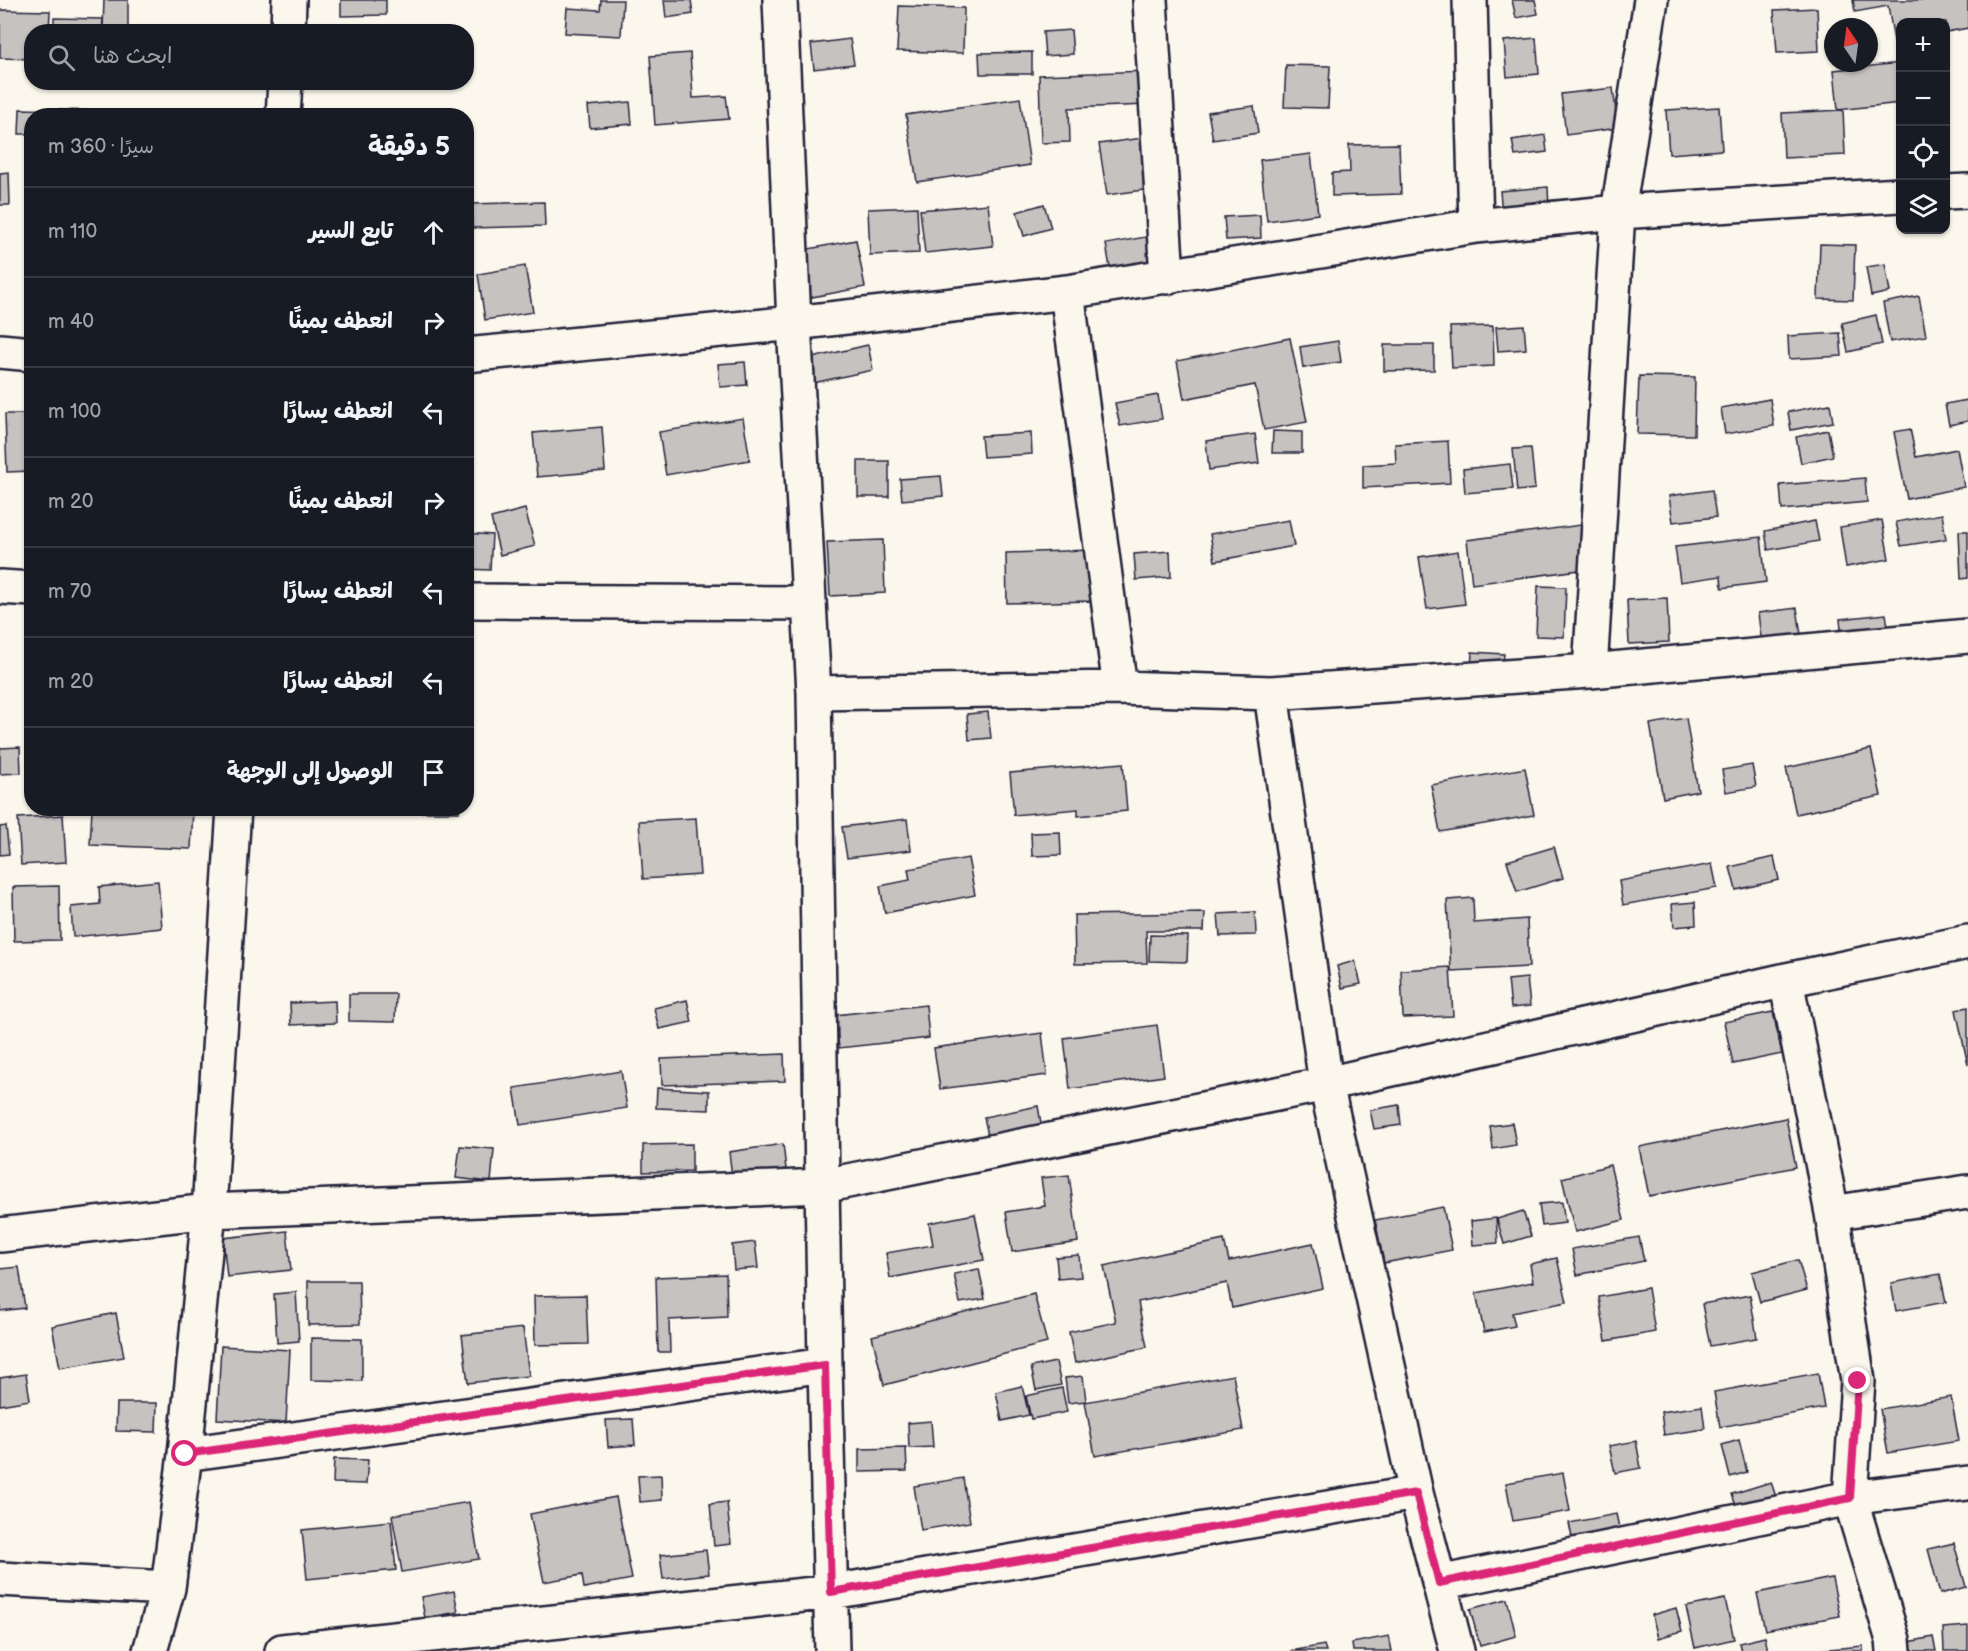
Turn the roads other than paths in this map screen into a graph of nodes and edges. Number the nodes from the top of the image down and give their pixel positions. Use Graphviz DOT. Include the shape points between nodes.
graph roads {
  1 [pos="290,0"];
  2 [pos="780,0"];
  3 [pos="1150,0"];
  4 [pos="1470,0"];
  5 [pos="1651,0"];
  6 [pos="288,24"];
  7 [pos="285,90"];
  8 [pos="283,108"];
  9 [pos="1968,191"];
  10 [pos="1950,192"];
  11 [pos="1896,195"];
  12 [pos="1618,212"];
  13 [pos="1476,226"];
  14 [pos="1167,277"];
  15 [pos="1067,292"];
  16 [pos="794,323"];
  17 [pos="0,351"];
  18 [pos="24,353"];
  19 [pos="474,354"];
  20 [pos="0,587"];
  21 [pos="24,588"];
  22 [pos="474,601"];
  23 [pos="809,603"];
  24 [pos="1968,636"];
  25 [pos="1590,671"];
  26 [pos="1120,688"];
  27 [pos="814,693"];
  28 [pos="1271,693"];
  29 [pos="234,816"];
  30 [pos="1968,942"];
  31 [pos="1786,980"];
  32 [pos="1326,1084"];
  33 [pos="823,1186"];
  34 [pos="1968,1192"];
  35 [pos="209,1211"];
  36 [pos="1832,1213"];
  37 [pos="0,1235"];
  38 [pos="825,1365"];
  39 [pos="185,1454"];
  40 [pos="1968,1483"];
  41 [pos="1416,1493"];
  42 [pos="1850,1498"];
  43 [pos="0,1579"];
  44 [pos="1439,1583"];
  45 [pos="168,1588"];
  46 [pos="831,1592"];
  47 [pos="150,1651"];
  48 [pos="282,1651"];
  49 [pos="832,1651"];
  50 [pos="1457,1651"];
  51 [pos="1894,1651"];
  1 -- 6 [label="street"];
  2 -- 16 [label="street"];
  3 -- 14 [label="street"];
  4 -- 13 [label="street"];
  5 -- 12 [label="street"];
  7 -- 8 [label="street"];
  9 -- 10 [label="street"];
  11 -- 12 [label="street"];
  12 -- 13 [label="street"];
  12 -- 25 [label="street"];
  13 -- 14 [label="street"];
  14 -- 15 [label="street"];
  15 -- 16 [label="street"];
  15 -- 26 [label="street"];
  16 -- 19 [label="street"];
  16 -- 23 [label="street"];
  17 -- 18 [label="street"];
  20 -- 21 [label="street"];
  22 -- 23 [label="street"];
  23 -- 27 [label="street"];
  24 -- 25 [label="street"];
  25 -- 28 [label="street"];
  26 -- 27 [label="street"];
  26 -- 28 [label="street"];
  27 -- 33 [label="street"];
  28 -- 32 [label="street"];
  29 -- 35 [label="street"];
  30 -- 31 [label="street"];
  31 -- 32 [label="street"];
  31 -- 36 [label="street"];
  32 -- 33 [label="street"];
  32 -- 41 [label="street"];
  33 -- 35 [label="street"];
  33 -- 38 [label="street"];
  34 -- 36 [label="street"];
  35 -- 37 [label="street"];
  35 -- 39 [label="street"];
  36 -- 42 [label="street" via="1858,1381"];
  38 -- 39 [label="street"];
  38 -- 46 [label="street"];
  39 -- 45 [label="street"];
  40 -- 42 [label="street"];
  41 -- 44 [label="street"];
  41 -- 46 [label="street"];
  42 -- 44 [label="street"];
  42 -- 51 [label="street"];
  43 -- 45 [label="street"];
  44 -- 50 [label="street"];
  45 -- 47 [label="street"];
  46 -- 48 [label="street"];
  46 -- 49 [label="street"];
}
